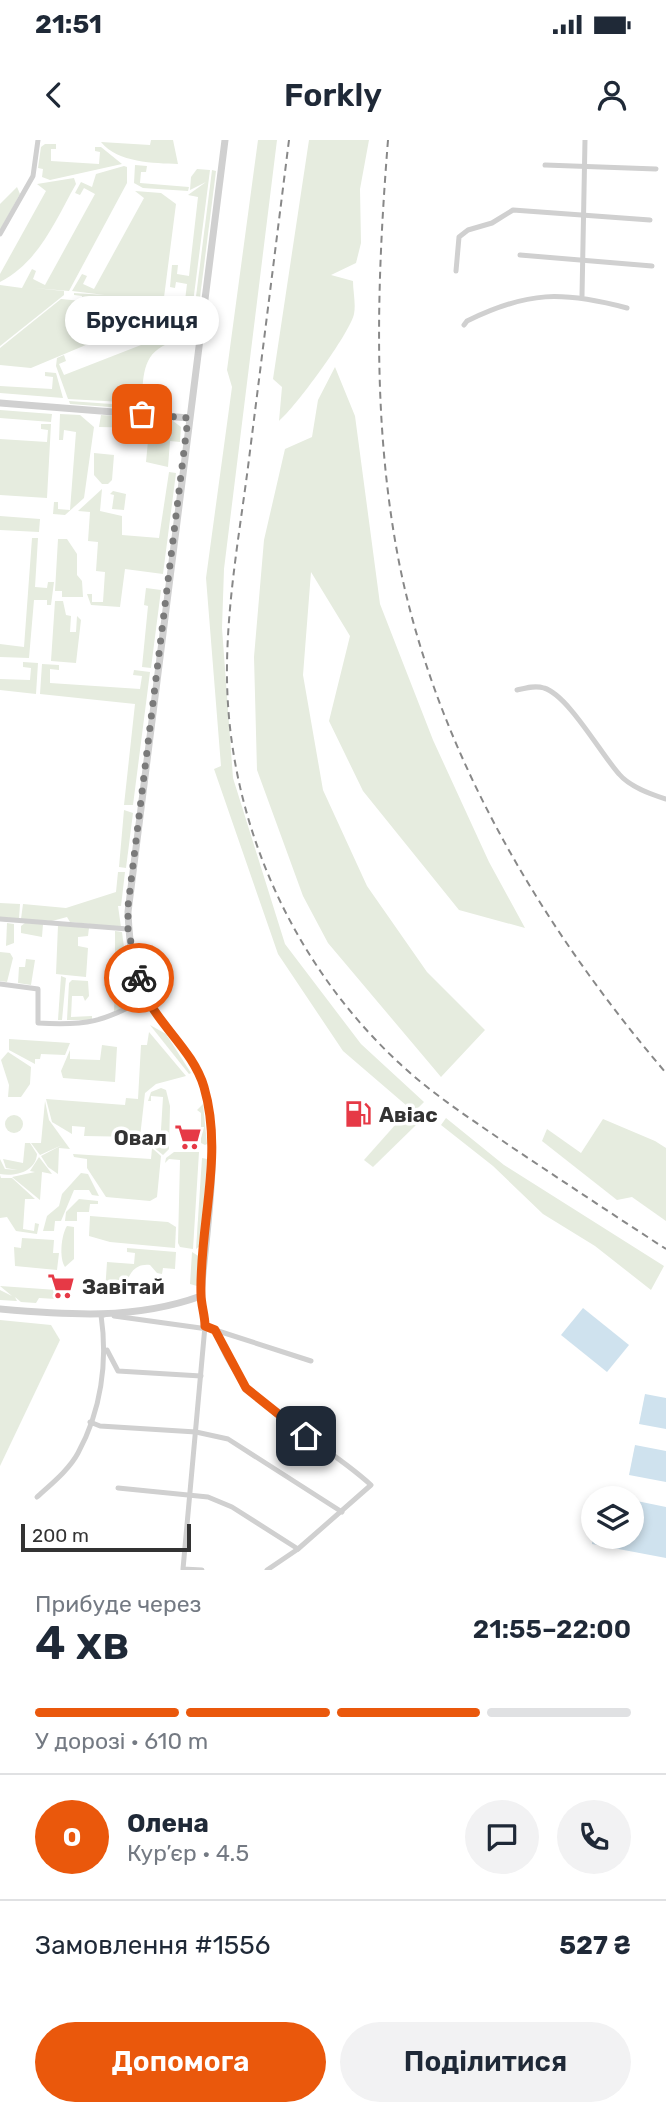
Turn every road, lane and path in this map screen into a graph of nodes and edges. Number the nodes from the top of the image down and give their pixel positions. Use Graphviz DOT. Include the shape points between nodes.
graph roads {
  1 [pos="38,140"];
  2 [pos="225,140"];
  3 [pos="585,140"];
  4 [pos="545,165"];
  5 [pos="586,166"];
  6 [pos="656,169"];
  7 [pos="584,216"];
  8 [pos="650,220"];
  9 [pos="0,234"];
  10 [pos="520,255"];
  11 [pos="582,260"];
  12 [pos="652,266"];
  13 [pos="456,271"];
  14 [pos="582,296"];
  15 [pos="627,308"];
  16 [pos="464,325"];
  17 [pos="0,402"];
  18 [pos="188,418"];
  19 [pos="517,690"];
  20 [pos="666,799"];
  21 [pos="0,919"];
  22 [pos="128,929"];
  23 [pos="0,984"];
  24 [pos="146,998"];
  25 [pos="201,1296"];
  26 [pos="0,1310"];
  27 [pos="101,1315"];
  28 [pos="205,1326"];
  29 [pos="215,1330"];
  30 [pos="106,1347"];
  31 [pos="311,1361"];
  32 [pos="201,1376"];
  33 [pos="90,1422"];
  34 [pos="196,1432"];
  35 [pos="118,1488"];
  36 [pos="191,1493"];
  37 [pos="37,1497"];
  38 [pos="342,1512"];
  39 [pos="298,1549"];
  40 [pos="183,1569"];
  41 [pos="202,1570"];
  42 [pos="267,1570"];
  1 -- 9 [label="street" via="33,176"];
  2 -- 18 [label="street"];
  3 -- 5 [label="street"];
  4 -- 5 [label="street"];
  5 -- 6 [label="street"];
  5 -- 7 [label="street"];
  7 -- 8 [label="street"];
  7 -- 11 [label="street"];
  7 -- 13 [label="street" via="513,210 459,237"];
  10 -- 11 [label="street"];
  11 -- 12 [label="street"];
  11 -- 14 [label="street"];
  14 -- 15 [label="street"];
  14 -- 16 [label="street" via="515,300"];
  17 -- 18 [label="street"];
  18 -- 22 [label="street"];
  19 -- 20 [label="street" via="547,689 620,775"];
  21 -- 22 [label="street"];
  22 -- 24 [label="street"];
  23 -- 24 [label="street" via="38,989 38,1023 94,1023"];
  24 -- 25 [label="street" via="198,1073 208,1107 211,1149"];
  25 -- 27 [label="street" via="154,1310"];
  25 -- 28 [label="street"];
  26 -- 27 [label="street"];
  27 -- 28 [label="street"];
  27 -- 30 [label="street"];
  28 -- 29 [label="street"];
  28 -- 32 [label="street"];
  29 -- 31 [label="street"];
  29 -- 38 [label="street" via="235,1372 253,1396 345,1461 370,1485"];
  30 -- 32 [label="street" via="118,1371"];
  30 -- 33 [label="street" via="100,1392"];
  32 -- 34 [label="street"];
  33 -- 34 [label="street"];
  33 -- 37 [label="street" via="77,1455"];
  34 -- 36 [label="street"];
  34 -- 38 [label="street" via="228,1439"];
  35 -- 36 [label="street"];
  36 -- 39 [label="street" via="232,1507"];
  36 -- 40 [label="street"];
  38 -- 39 [label="street"];
  39 -- 42 [label="street"];
  40 -- 41 [label="street"];
}
